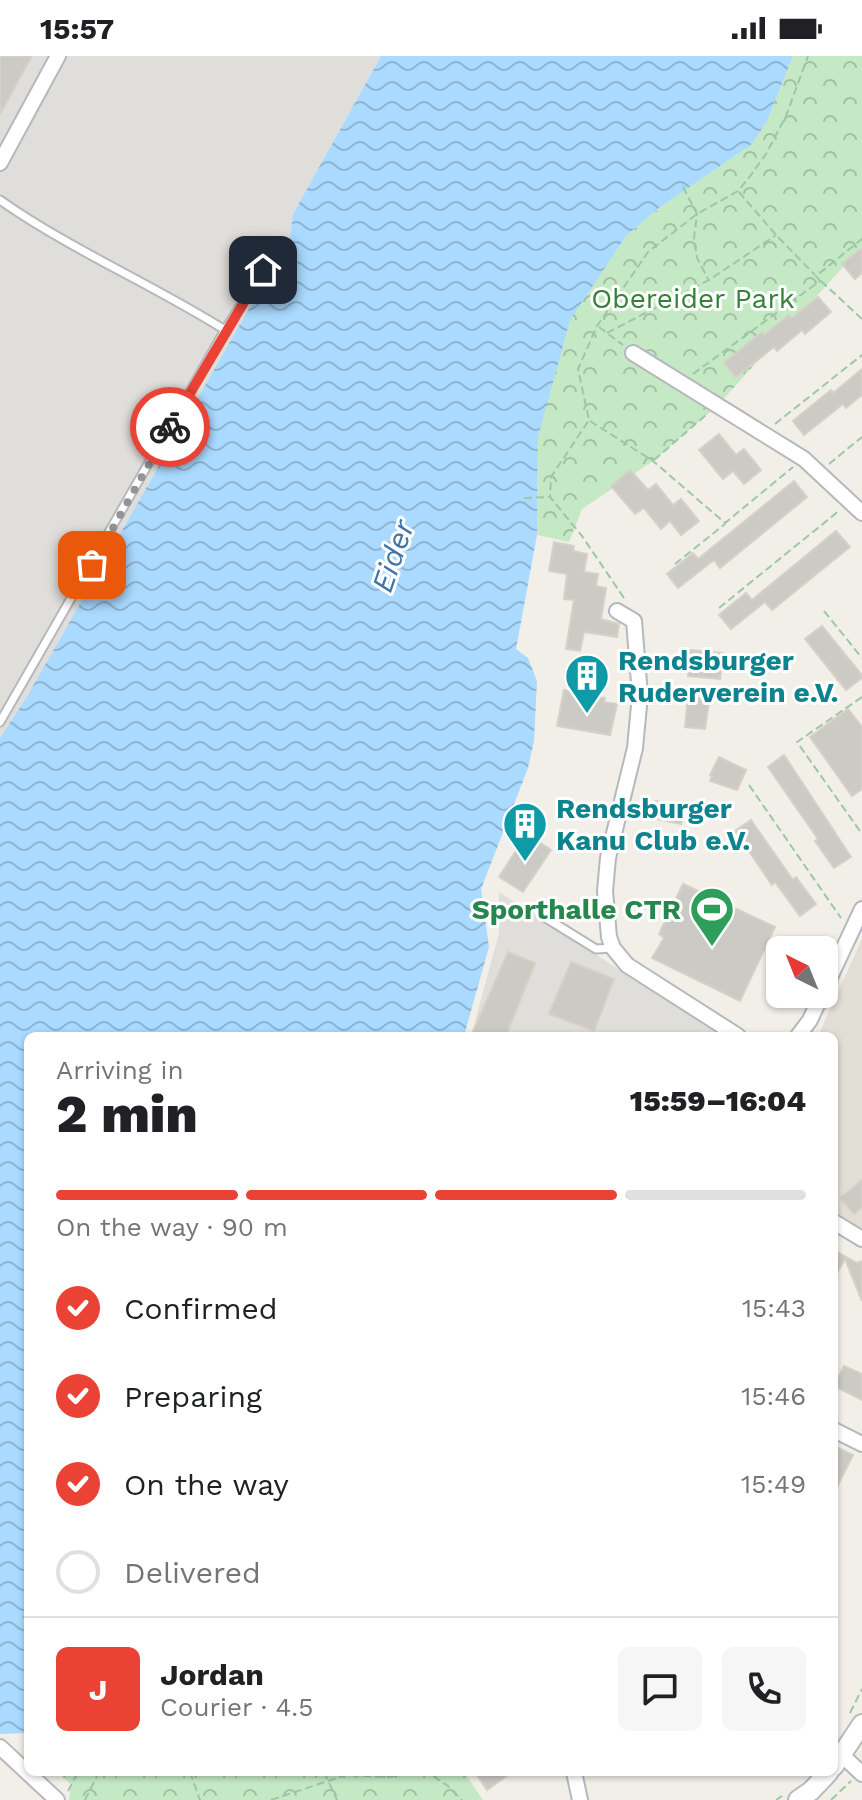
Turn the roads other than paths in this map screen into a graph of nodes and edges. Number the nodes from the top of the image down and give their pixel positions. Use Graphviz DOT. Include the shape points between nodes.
graph roads {
  1 [pos="58,56"];
  2 [pos="0,163"];
  3 [pos="0,200"];
  4 [pos="263,270"];
  5 [pos="225,330"];
  6 [pos="633,353"];
  7 [pos="862,513"];
  8 [pos="617,611"];
  9 [pos="0,722"];
  10 [pos="862,909"];
  11 [pos="541,915"];
  12 [pos="613,948"];
  13 [pos="838,960"];
  14 [pos="816,1008"];
  15 [pos="732,1032"];
  16 [pos="801,1032"];
  17 [pos="838,1224"];
  18 [pos="862,1239"];
  19 [pos="838,1432"];
  20 [pos="862,1444"];
  21 [pos="862,1724"];
  22 [pos="0,1747"];
  23 [pos="838,1761"];
  24 [pos="24,1767"];
  25 [pos="861,1773"];
  26 [pos="35,1776"];
  27 [pos="575,1776"];
  28 [pos="825,1776"];
  29 [pos="62,1799"];
  30 [pos="580,1800"];
  31 [pos="798,1800"];
  1 -- 2 [label="street"];
  3 -- 5 [label="lane"];
  4 -- 5 [label="lane"];
  5 -- 9 [label="lane"];
  6 -- 7 [label="street" via="804,459"];
  8 -- 12 [label="street" via="634,621 640,695 635,748 608,858 605,891"];
  10 -- 13 [label="street"];
  11 -- 12 [label="lane" via="596,949"];
  12 -- 15 [label="street" via="627,965"];
  14 -- 16 [label="street"];
  17 -- 18 [label="street"];
  19 -- 20 [label="street"];
  21 -- 23 [label="main road"];
  22 -- 24 [label="street"];
  23 -- 25 [label="street"];
  26 -- 29 [label="street"];
  27 -- 30 [label="street"];
  28 -- 31 [label="main road"];
}
